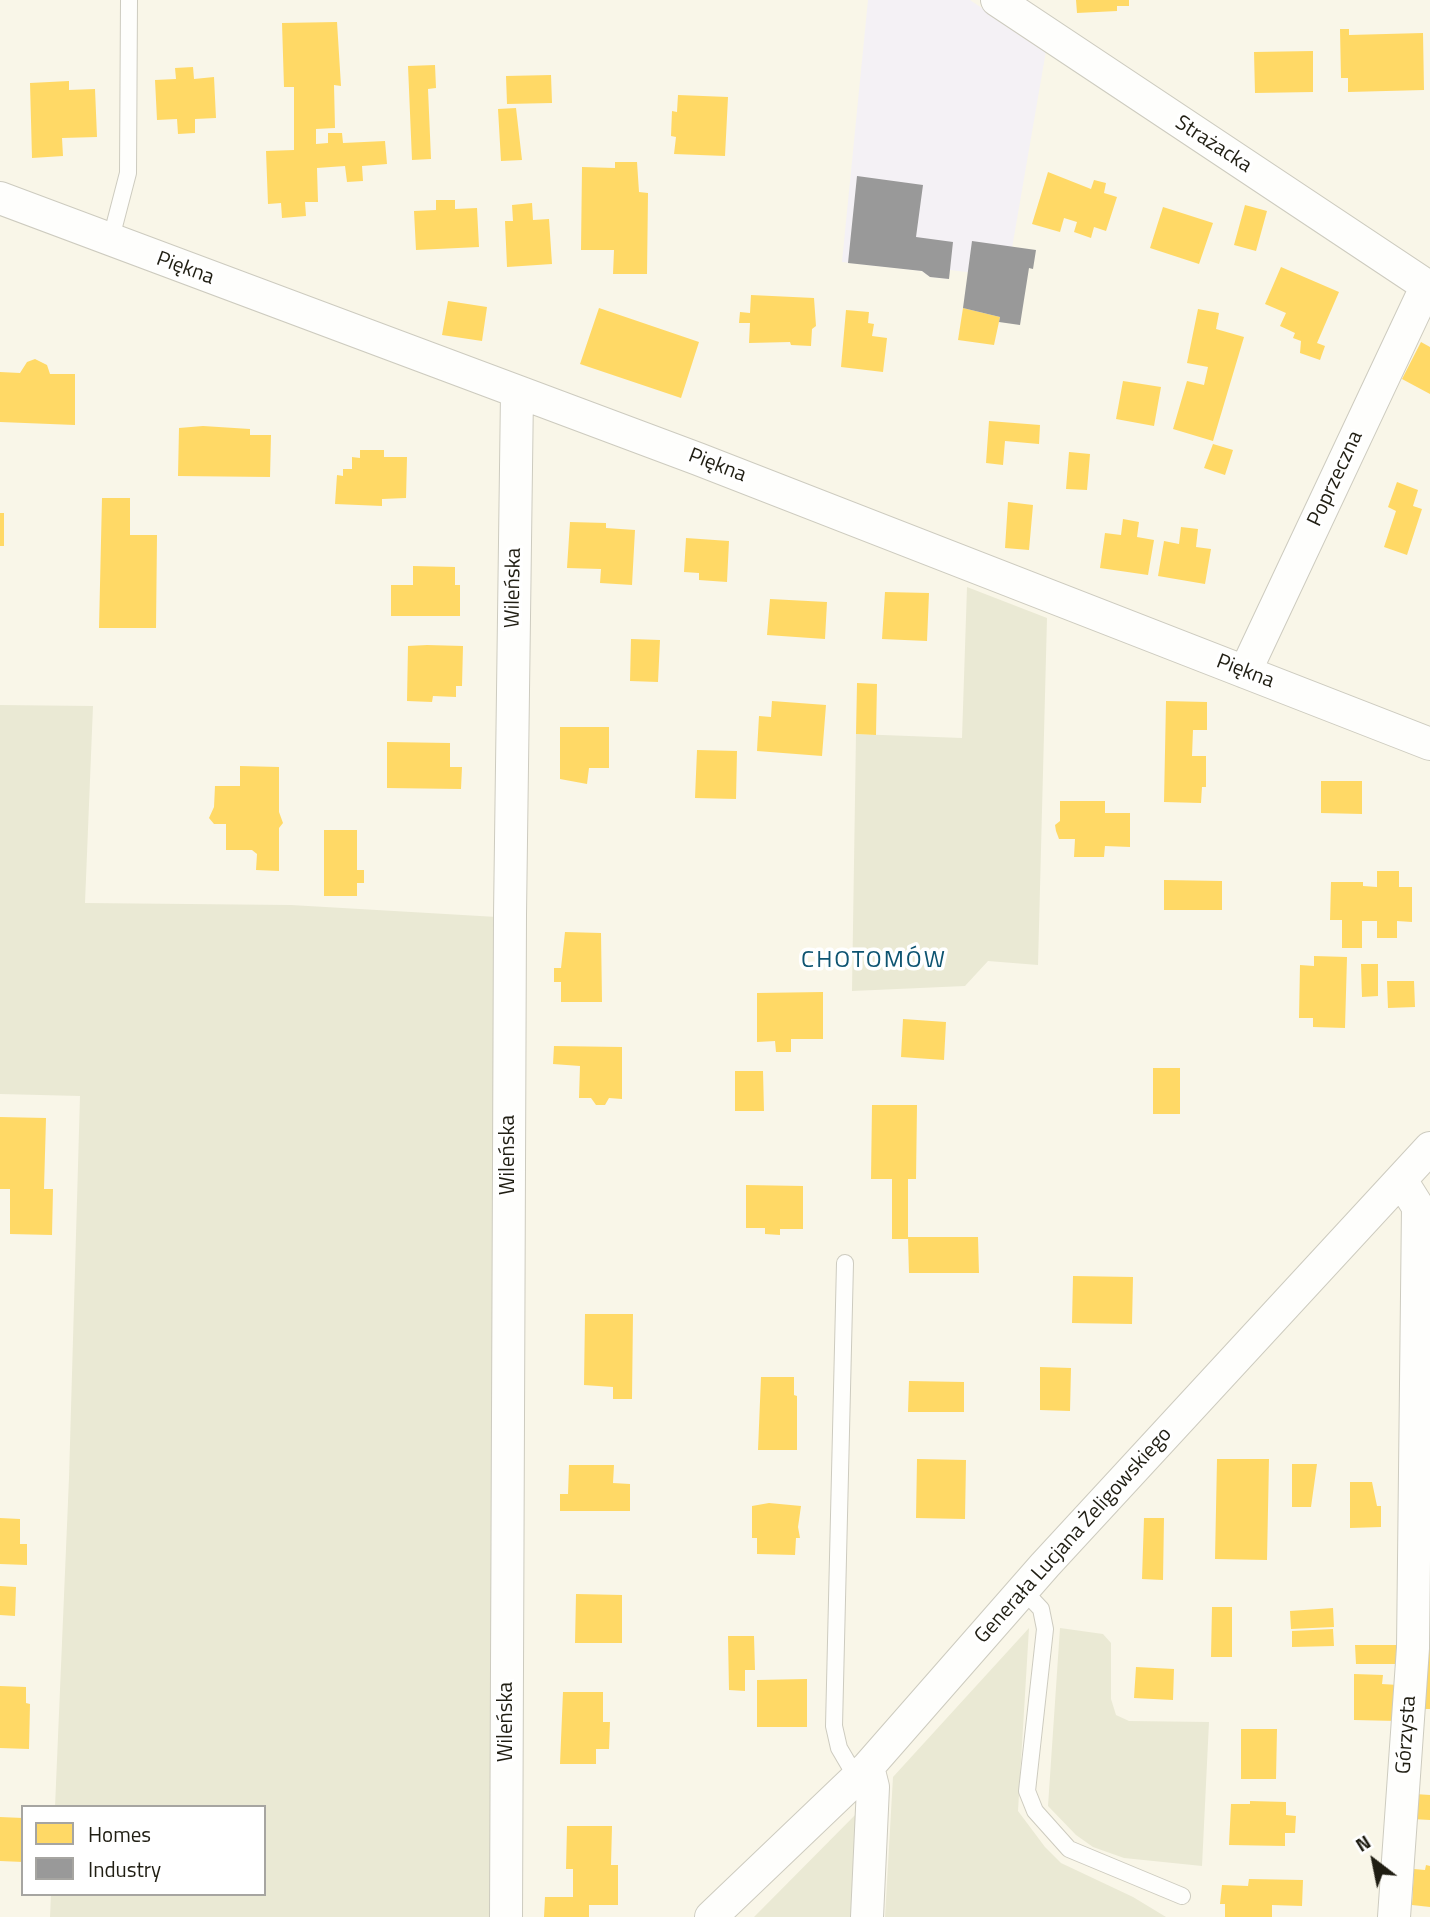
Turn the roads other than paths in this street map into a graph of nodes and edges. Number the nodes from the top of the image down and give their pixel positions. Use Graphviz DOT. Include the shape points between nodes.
graph roads {
  1 [pos="129,0"];
  2 [pos="997,0"];
  3 [pos="0,198"];
  4 [pos="110,242"];
  5 [pos="1428,286"];
  6 [pos="517,393"];
  7 [pos="1245,672"];
  8 [pos="1430,744"];
  9 [pos="1430,1148"];
  10 [pos="1401,1180"];
  11 [pos="845,1263"];
  12 [pos="1024,1591"];
  13 [pos="862,1772"];
  14 [pos="1182,1896"];
  15 [pos="506,1917"];
  16 [pos="712,1917"];
  17 [pos="867,1917"];
  18 [pos="1394,1917"];
  1 -- 4 [label="lane" via="128,173"];
  2 -- 5 [label="street, Strażacka"];
  3 -- 4 [label="street, Piękna"];
  4 -- 6 [label="street, Piękna"];
  5 -- 7 [label="street, Poprzeczna"];
  6 -- 7 [label="street, Piękna"];
  6 -- 15 [label="street, Wileńska"];
  7 -- 8 [label="street, Piękna"];
  9 -- 10 [label="street, Generała Lucjana Żeligowskiego"];
  10 -- 12 [label="street, Generała Lucjana Żeligowskiego"];
  10 -- 18 [label="street, Górzysta" via="1416,1200 1417,1234 1413,1648"];
  11 -- 13 [label="lane" via="834,1727 839,1748"];
  12 -- 13 [label="street, Generała Lucjana Żeligowskiego"];
  12 -- 14 [label="lane" via="1041,1609 1045,1629 1027,1791 1035,1811 1069,1849"];
  13 -- 16 [label="street, Generała Lucjana Żeligowskiego"];
  13 -- 17 [label="street" via="873,1787"];
}
